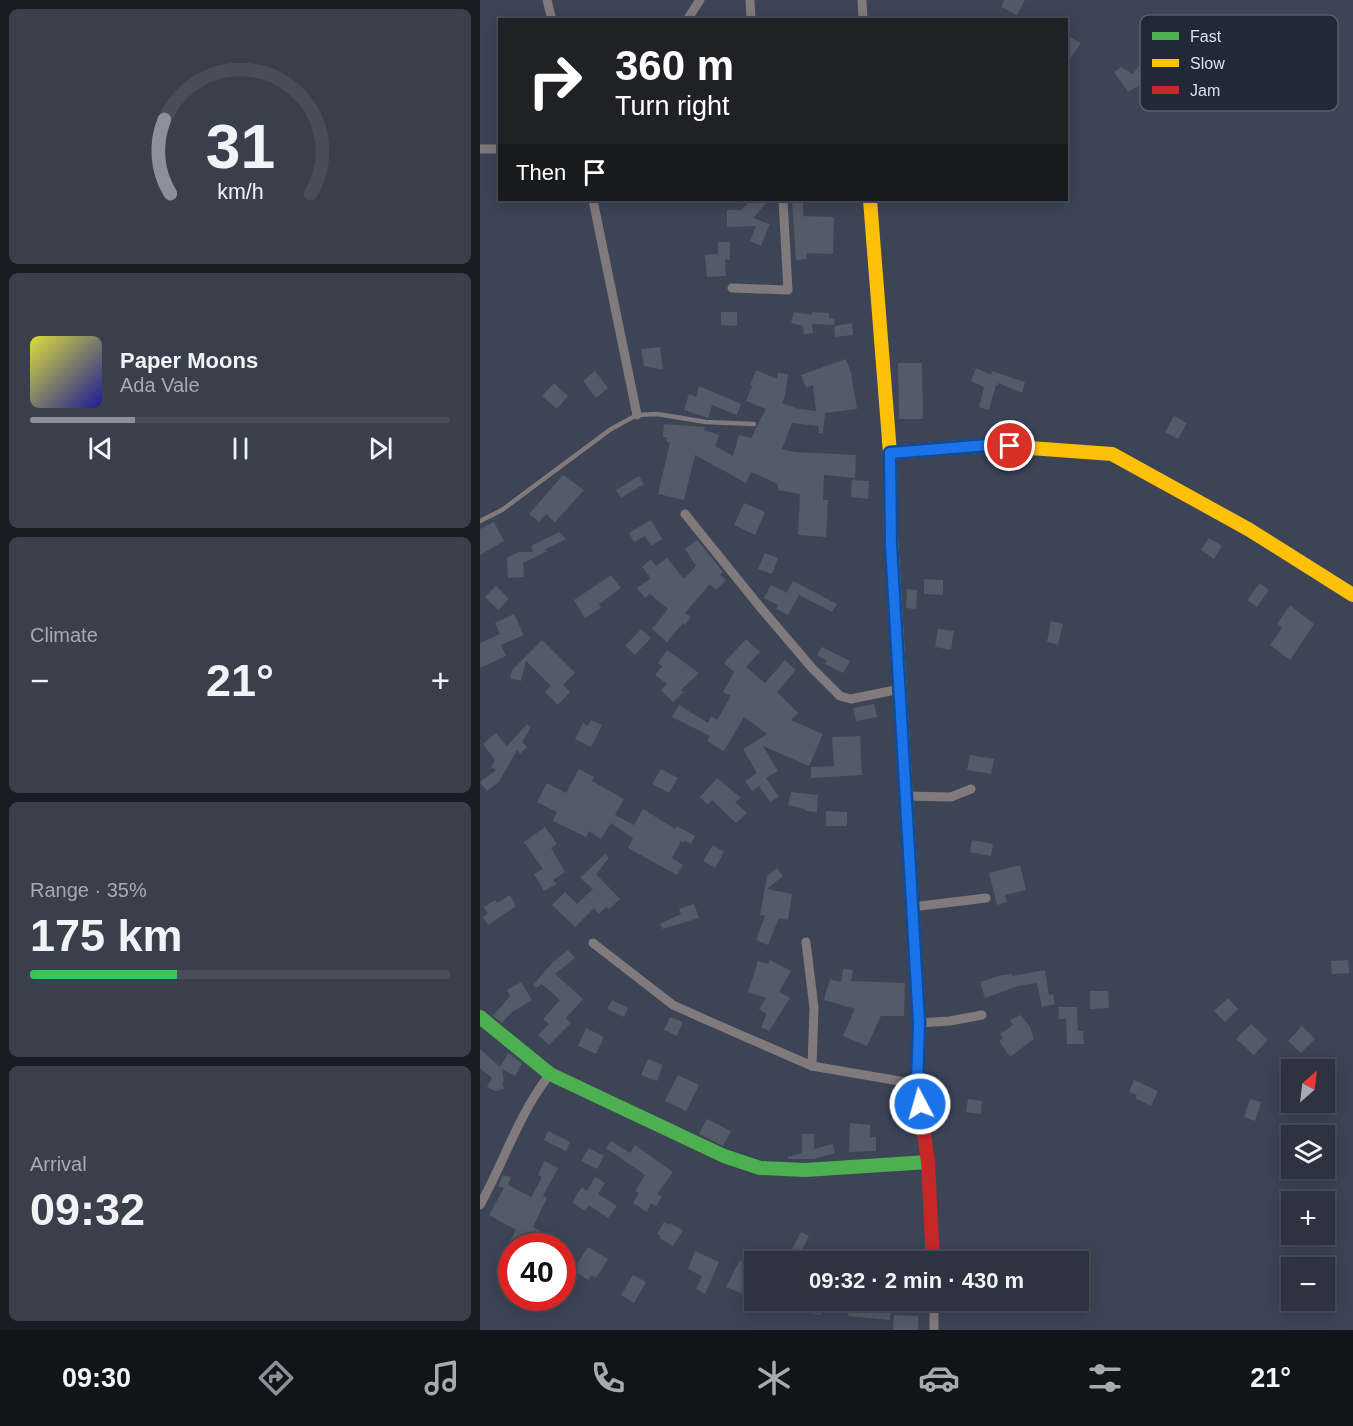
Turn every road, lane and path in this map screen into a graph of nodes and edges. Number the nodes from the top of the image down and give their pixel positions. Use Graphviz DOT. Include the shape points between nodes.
graph roads {
  1 [pos="548,0"];
  2 [pos="700,0"];
  3 [pos="750,0"];
  4 [pos="862,0"];
  5 [pos="552,18"];
  6 [pos="688,18"];
  7 [pos="751,18"];
  8 [pos="863,18"];
  9 [pos="480,149"];
  10 [pos="498,149"];
  11 [pos="593,201"];
  12 [pos="783,201"];
  13 [pos="870,201"];
  14 [pos="732,288"];
  15 [pos="637,416"];
  16 [pos="754,424"];
  17 [pos="890,453"];
  18 [pos="685,514"];
  19 [pos="480,521"];
  20 [pos="1353,595"];
  21 [pos="900,689"];
  22 [pos="971,789"];
  23 [pos="906,796"];
  24 [pos="986,898"];
  25 [pos="912,907"];
  26 [pos="806,942"];
  27 [pos="593,943"];
  28 [pos="982,1015"];
  29 [pos="480,1017"];
  30 [pos="919,1023"];
  31 [pos="812,1066"];
  32 [pos="550,1074"];
  33 [pos="917,1084"];
  34 [pos="928,1161"];
  35 [pos="480,1205"];
  36 [pos="932,1251"];
  37 [pos="934,1311"];
  38 [pos="934,1330"];
  1 -- 5 [label="street"];
  2 -- 6 [label="street"];
  3 -- 7 [label="street"];
  4 -- 8 [label="street"];
  9 -- 10 [label="street"];
  11 -- 15 [label="street"];
  12 -- 14 [label="street" via="788,290"];
  13 -- 17 [label="street"];
  15 -- 16 [label="lane" via="657,414"];
  15 -- 19 [label="lane" via="612,429 502,510"];
  17 -- 20 [label="street" via="989,445 1112,454 1248,529"];
  17 -- 21 [label="street"];
  18 -- 21 [label="street" via="760,607 840,696 851,699"];
  21 -- 23 [label="street"];
  22 -- 23 [label="street" via="951,796"];
  23 -- 25 [label="street"];
  24 -- 25 [label="street"];
  25 -- 30 [label="street"];
  26 -- 31 [label="street" via="814,1008"];
  27 -- 31 [label="street" via="674,1005"];
  28 -- 30 [label="street"];
  29 -- 32 [label="street"];
  30 -- 33 [label="street"];
  31 -- 33 [label="street"];
  32 -- 34 [label="street" via="724,1156 760,1168 805,1170"];
  32 -- 35 [label="street" via="512,1138"];
  33 -- 34 [label="street"];
  34 -- 36 [label="street"];
  37 -- 38 [label="street"];
}
